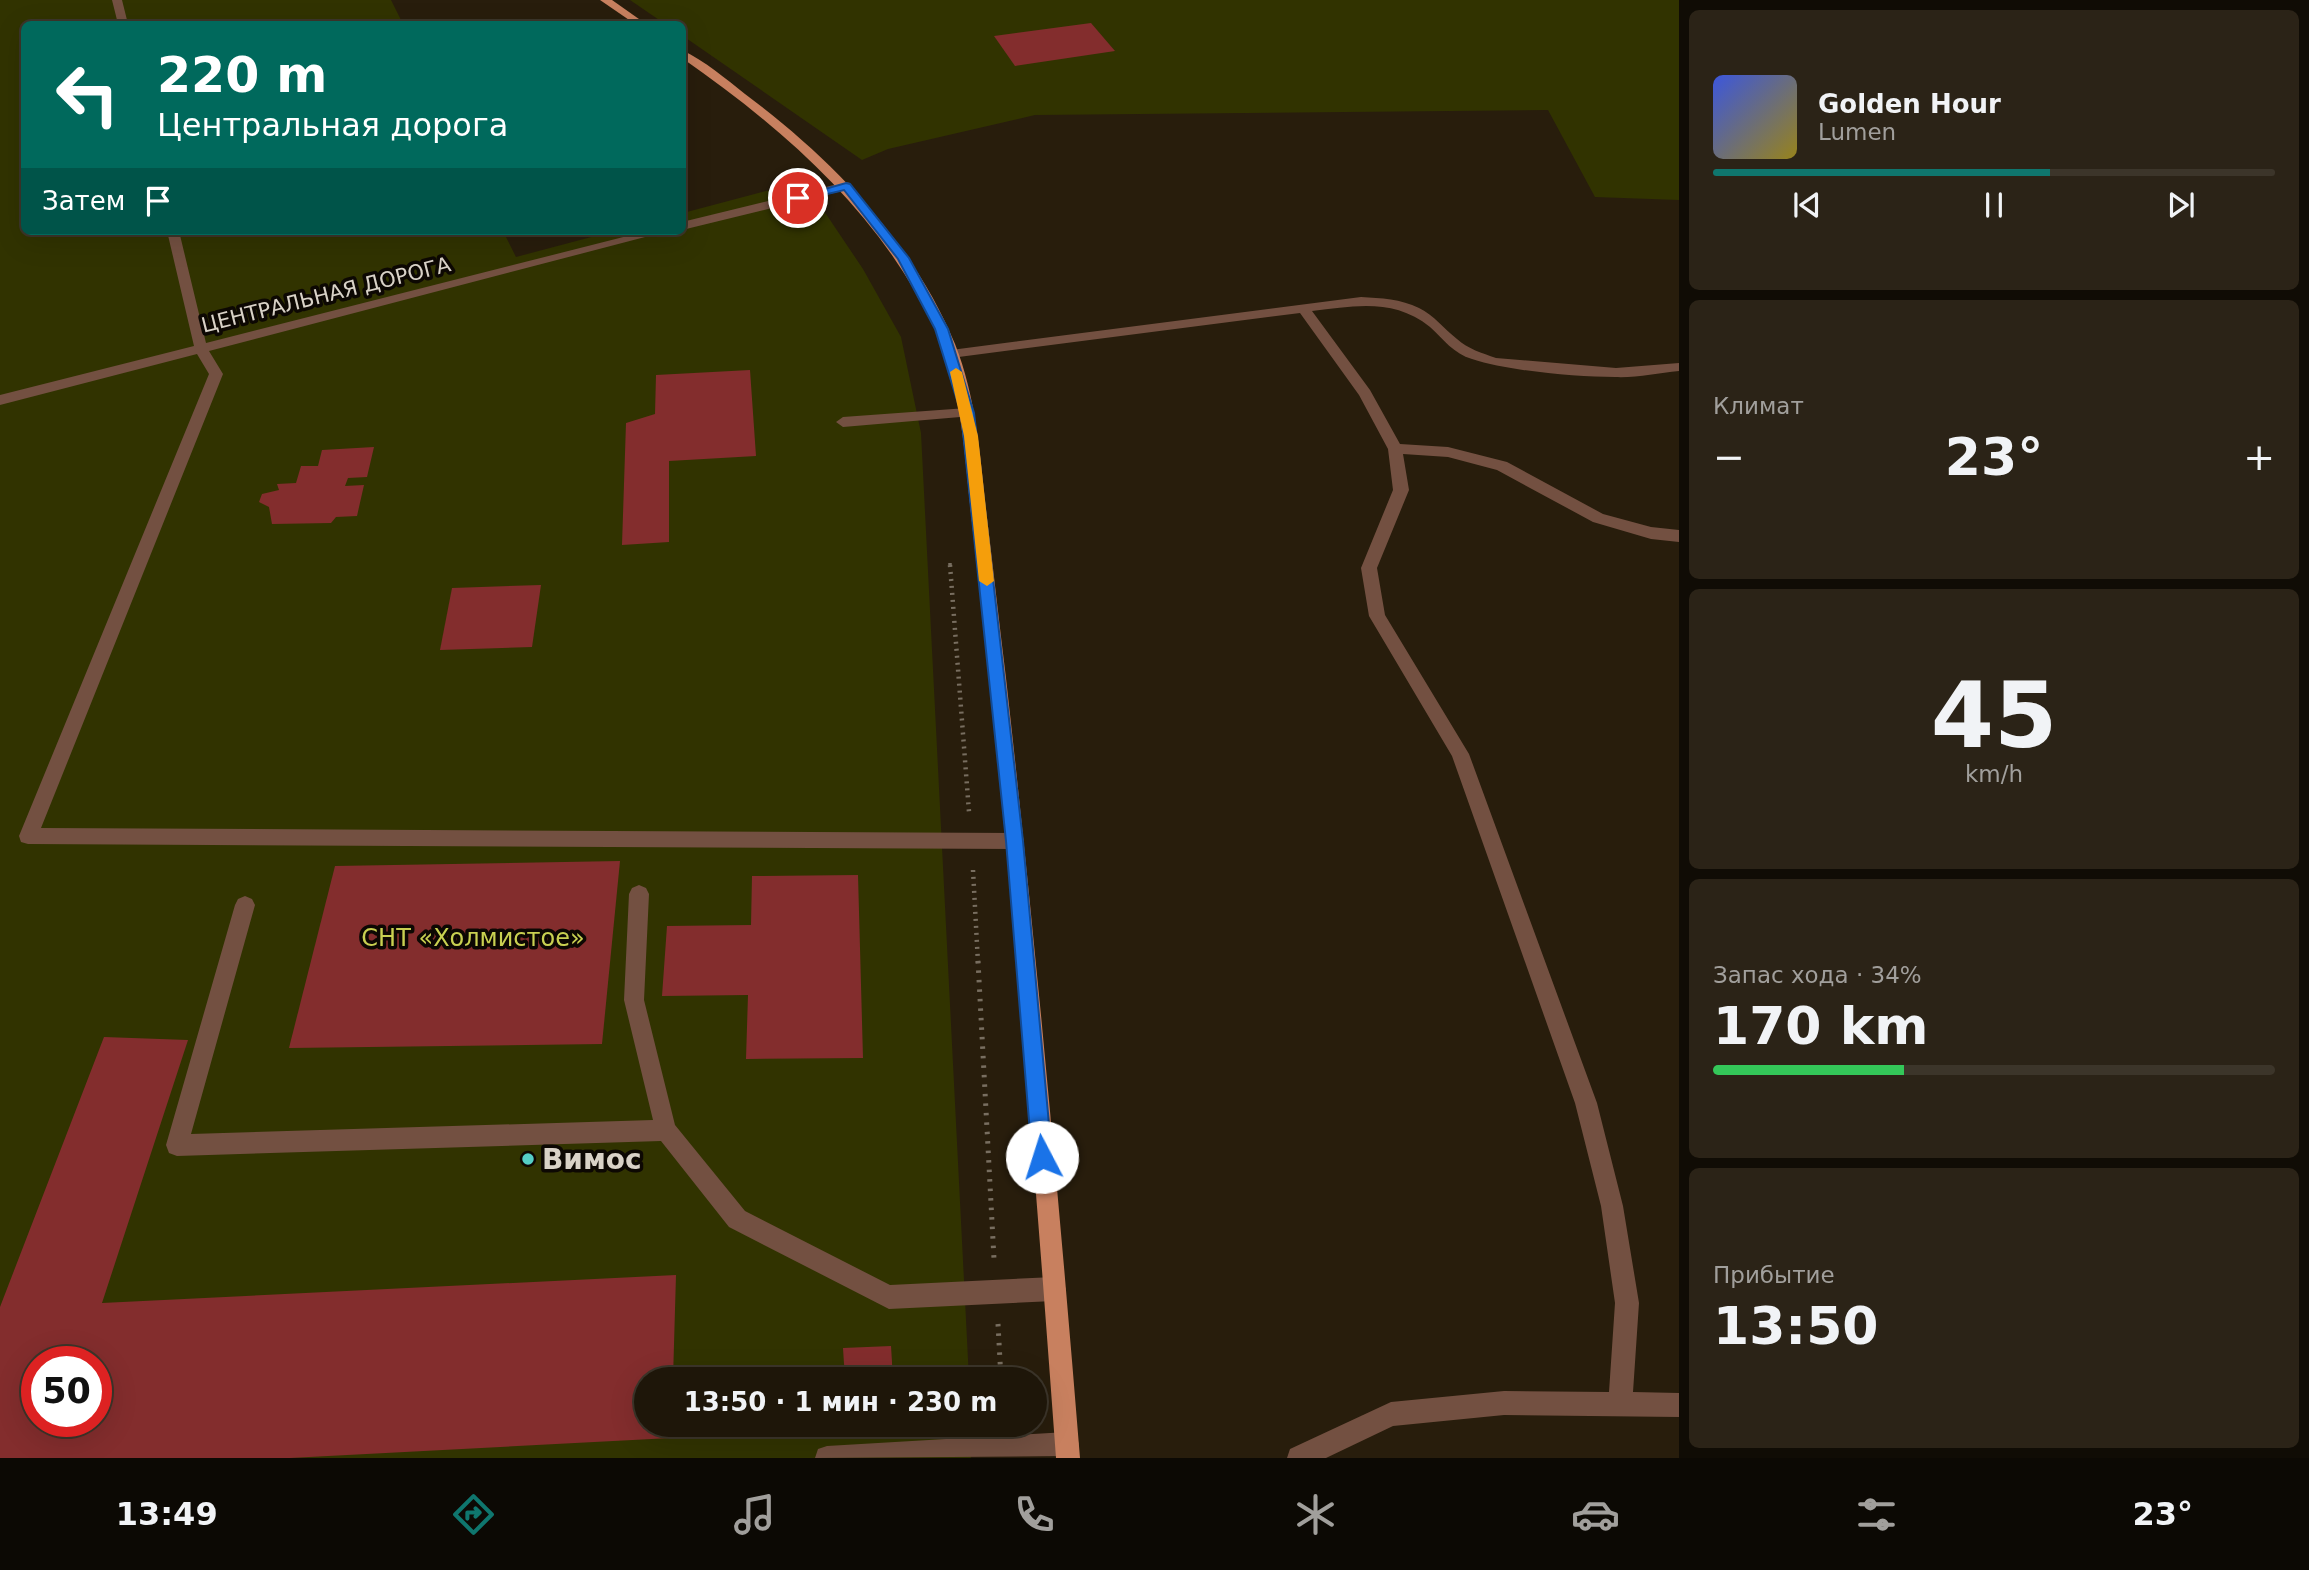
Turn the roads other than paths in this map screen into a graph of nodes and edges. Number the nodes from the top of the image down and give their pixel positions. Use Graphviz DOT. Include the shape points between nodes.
graph roads {
  1 [pos="117,0"];
  2 [pos="605,0"];
  3 [pos="122,21"];
  4 [pos="636,21"];
  5 [pos="686,55"];
  6 [pos="846,186"];
  7 [pos="686,225"];
  8 [pos="174,235"];
  9 [pos="646,235"];
  10 [pos="1303,308"];
  11 [pos="201,349"];
  12 [pos="951,354"];
  13 [pos="1679,367"];
  14 [pos="0,400"];
  15 [pos="967,413"];
  16 [pos="842,422"];
  17 [pos="1395,449"];
  18 [pos="1679,536"];
  19 [pos="1015,841"];
  20 [pos="639,894"];
  21 [pos="245,905"];
  22 [pos="666,1130"];
  23 [pos="1054,1289"];
  24 [pos="1620,1403"];
  25 [pos="1679,1405"];
  26 [pos="1067,1451"];
  27 [pos="827,1458"];
  28 [pos="1299,1458"];
  1 -- 3 [label="street"];
  2 -- 4 [label="main road"];
  5 -- 6 [label="main road" via="785,130"];
  6 -- 7 [label="street"];
  6 -- 12 [label="main road" via="903,258"];
  8 -- 11 [label="street"];
  9 -- 11 [label="street, ЦЕНТРАЛЬНАЯ ДОРОГА"];
  10 -- 12 [label="street"];
  10 -- 13 [label="street" via="1389,302 1415,311 1472,355 1495,362 1616,373"];
  10 -- 17 [label="street" via="1365,393"];
  11 -- 14 [label="street, ЦЕНТРАЛЬНАЯ ДОРОГА"];
  11 -- 19 [label="street" via="216,374 28,836"];
  12 -- 15 [label="main road"];
  15 -- 16 [label="street"];
  15 -- 19 [label="main road"];
  17 -- 18 [label="street" via="1448,452 1502,466 1598,518"];
  17 -- 24 [label="street" via="1401,490 1369,568 1377,616 1460,754 1586,1103 1612,1206 1627,1303"];
  19 -- 23 [label="main road"];
  20 -- 22 [label="street" via="634,1000"];
  21 -- 22 [label="street" via="177,1145"];
  22 -- 23 [label="street" via="737,1219 889,1297"];
  23 -- 26 [label="main road"];
  24 -- 25 [label="street"];
  24 -- 28 [label="street" via="1504,1403 1391,1414"];
  26 -- 27 [label="street"];
}
